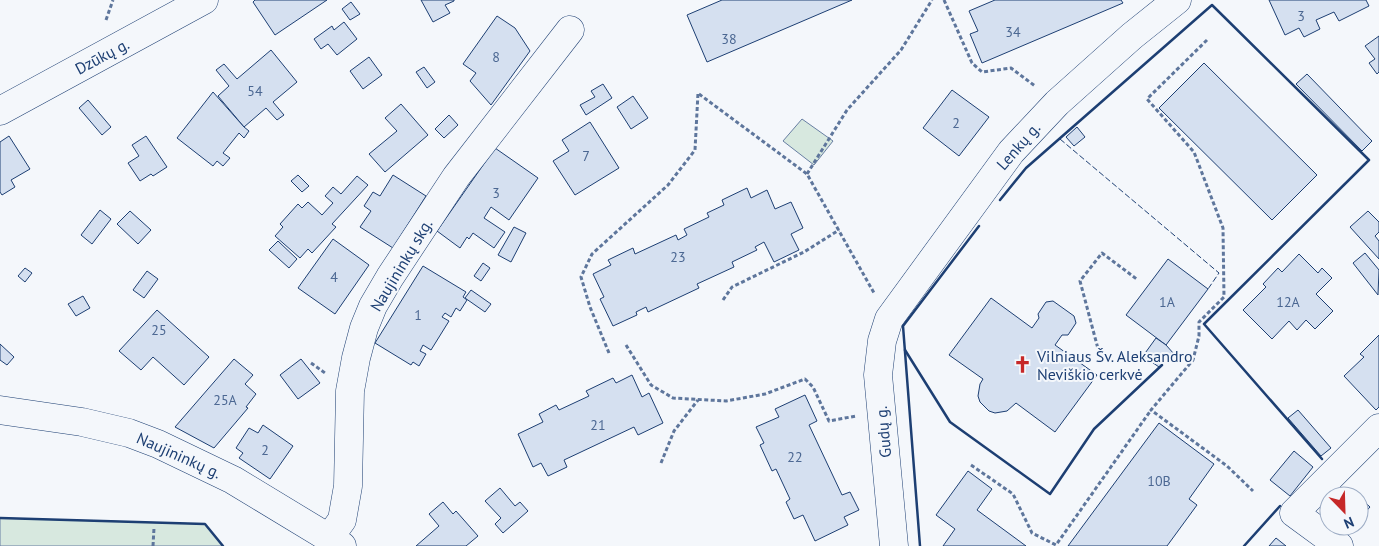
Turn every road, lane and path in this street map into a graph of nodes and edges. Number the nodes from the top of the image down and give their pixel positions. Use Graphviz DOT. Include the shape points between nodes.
graph roads {
  1 [pos="204,0"];
  2 [pos="932,0"];
  3 [pos="944,0"];
  4 [pos="1177,0"];
  5 [pos="570,30"];
  6 [pos="1207,40"];
  7 [pos="1057,103"];
  8 [pos="0,111"];
  9 [pos="807,174"];
  10 [pos="839,230"];
  11 [pos="1138,280"];
  12 [pos="723,300"];
  13 [pos="889,319"];
  14 [pos="626,346"];
  15 [pos="609,353"];
  16 [pos="1101,360"];
  17 [pos="698,399"];
  18 [pos="0,410"];
  19 [pos="1150,410"];
  20 [pos="881,412"];
  21 [pos="1379,428"];
  22 [pos="661,463"];
  23 [pos="971,465"];
  24 [pos="1253,491"];
  25 [pos="154,528"];
  26 [pos="336,542"];
  27 [pos="153,546"];
  28 [pos="894,546"];
  29 [pos="1339,546"];
  1 -- 8 [label="street, Dzūkų g."];
  2 -- 9 [label="path" via="901,50 847,110"];
  3 -- 7 [label="path" via="972,63 982,72 1011,68"];
  4 -- 7 [label="street, Lenkų g."];
  5 -- 26 [label="street, Naujininkų skg." via="456,177 373,306 364,328 350,391 348,486"];
  6 -- 19 [label="path" via="1146,99 1194,152 1223,228 1224,297 1199,322 1193,360"];
  7 -- 13 [label="street, Lenkų g." via="1012,152"];
  9 -- 10 [label="path"];
  9 -- 15 [label="path" via="698,93 695,150 668,185 592,254 582,277 590,307"];
  10 -- 12 [label="path" via="804,252 732,287"];
  10 -- 13 [label="path"];
  11 -- 16 [label="path" via="1102,253 1080,281"];
  13 -- 20 [label="street, Gudų g." via="882,341 878,375"];
  14 -- 17 [label="path" via="650,385 673,398"];
  17 -- 20 [label="path" via="726,401 765,394 805,379 813,387 829,421"];
  17 -- 22 [label="path" via="674,431"];
  18 -- 26 [label="street, Naujininkų g." via="82,422 129,433 233,480"];
  19 -- 23 [label="path" via="1056,545 1032,533 1013,494"];
  19 -- 24 [label="path" via="1227,466"];
  20 -- 28 [label="street, Gudų g."];
  21 -- 29 [label="street" via="1294,513"];
  25 -- 27 [label="path"];
}
